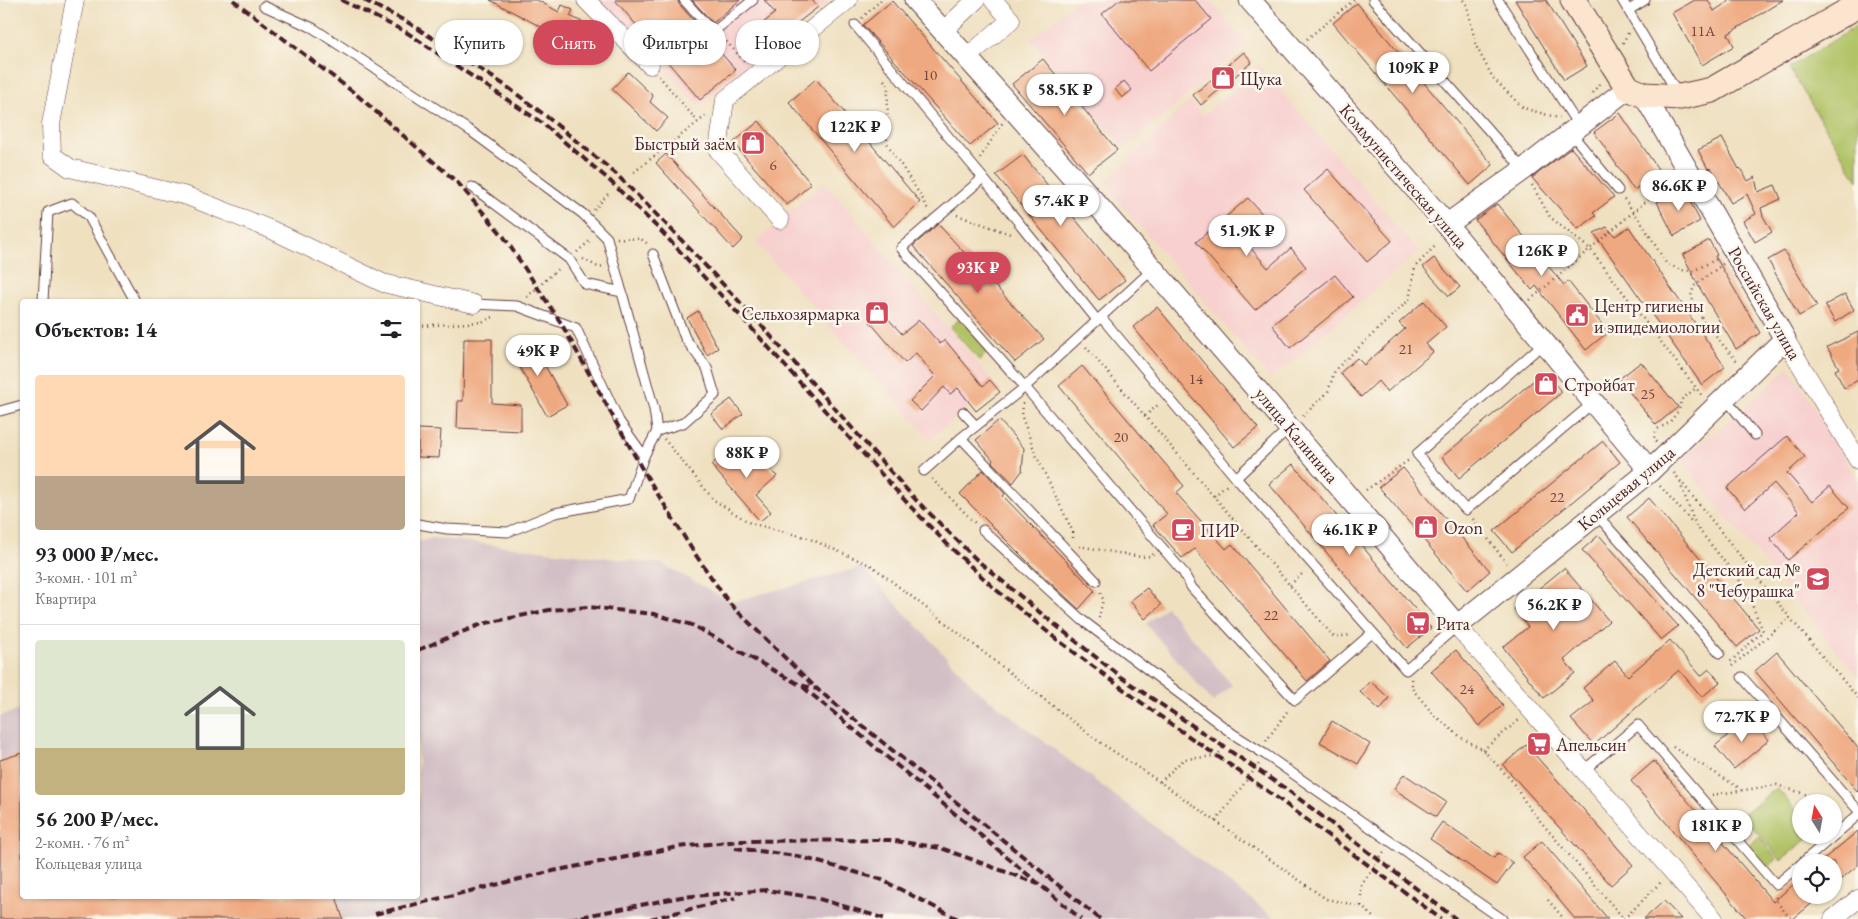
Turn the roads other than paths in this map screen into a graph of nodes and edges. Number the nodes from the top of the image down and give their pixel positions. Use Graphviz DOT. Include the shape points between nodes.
graph roads {
  1 [pos="75,0"];
  2 [pos="586,0"];
  3 [pos="684,0"];
  4 [pos="754,0"];
  5 [pos="915,0"];
  6 [pos="976,0"];
  7 [pos="993,0"];
  8 [pos="1250,0"];
  9 [pos="1374,0"];
  10 [pos="1498,0"];
  11 [pos="1573,0"];
  12 [pos="1622,0"];
  13 [pos="1645,0"];
  14 [pos="838,3"];
  15 [pos="1858,5"];
  16 [pos="264,6"];
  17 [pos="1629,10"];
  18 [pos="855,25"];
  19 [pos="943,31"];
  20 [pos="624,39"];
  21 [pos="967,57"];
  22 [pos="1636,91"];
  23 [pos="1680,97"];
  24 [pos="1573,124"];
  25 [pos="1523,170"];
  26 [pos="983,178"];
  27 [pos="472,188"];
  28 [pos="1618,190"];
  29 [pos="780,220"];
  30 [pos="1448,226"];
  31 [pos="653,254"];
  32 [pos="1153,269"];
  33 [pos="622,292"];
  34 [pos="42,299"];
  35 [pos="134,299"];
  36 [pos="474,304"];
  37 [pos="1099,318"];
  38 [pos="1785,339"];
  39 [pos="1544,343"];
  40 [pos="1025,387"];
  41 [pos="1725,399"];
  42 [pos="1594,402"];
  43 [pos="20,406"];
  44 [pos="0,411"];
  45 [pos="963,412"];
  46 [pos="1294,424"];
  47 [pos="976,426"];
  48 [pos="657,431"];
  49 [pos="1755,435"];
  50 [pos="961,438"];
  51 [pos="644,456"];
  52 [pos="1858,460"];
  53 [pos="924,471"];
  54 [pos="1658,471"];
  55 [pos="1236,478"];
  56 [pos="1596,514"];
  57 [pos="420,524"];
  58 [pos="983,530"];
  59 [pos="1096,581"];
  60 [pos="1457,626"];
  61 [pos="1372,632"];
  62 [pos="1720,653"];
  63 [pos="1742,677"];
  64 [pos="1583,771"];
  65 [pos="1858,810"];
  66 [pos="1858,815"];
  67 [pos="1812,854"];
  68 [pos="1792,871"];
  69 [pos="1858,899"];
  70 [pos="1502,919"];
  71 [pos="1714,919"];
  72 [pos="1833,919"];
  1 -- 36 [label="street" via="51,124 52,155 70,168 187,196 272,230 383,283"];
  2 -- 20 [label="street"];
  3 -- 4 [label="lane" via="713,32"];
  5 -- 19 [label="street, улица Калинина"];
  6 -- 19 [label="street"];
  7 -- 21 [label="street" via="1011,20"];
  8 -- 30 [label="street, Коммунистическая улица"];
  9 -- 25 [label="lane"];
  10 -- 24 [label="lane"];
  11 -- 22 [label="main road, Российская улица"];
  12 -- 17 [label="lane"];
  13 -- 17 [label="lane"];
  14 -- 29 [label="street" via="725,100 718,150"];
  15 -- 23 [label="main road" via="1712,90"];
  16 -- 33 [label="lane" via="313,28 472,132 587,218 607,238"];
  17 -- 23 [label="lane"];
  18 -- 26 [label="lane"];
  19 -- 21 [label="street, улица Калинина"];
  21 -- 32 [label="street, улица Калинина"];
  22 -- 23 [label="main road"];
  22 -- 24 [label="street"];
  22 -- 38 [label="street, Российская улица"];
  24 -- 25 [label="street"];
  24 -- 28 [label="lane"];
  25 -- 30 [label="street"];
  26 -- 37 [label="lane"];
  26 -- 40 [label="lane" via="901,248"];
  27 -- 33 [label="lane" via="569,259 584,284"];
  30 -- 39 [label="street, Коммунистическая улица"];
  31 -- 48 [label="lane" via="685,338 707,368 715,395 683,423"];
  32 -- 37 [label="lane"];
  32 -- 46 [label="street, улица Калинина"];
  33 -- 48 [label="lane"];
  34 -- 35 [label="lane" via="48,212 72,203 89,217"];
  36 -- 51 [label="lane" via="517,306 576,328 619,421"];
  37 -- 40 [label="lane"];
  37 -- 55 [label="lane"];
  38 -- 41 [label="street, Кольцевая улица"];
  38 -- 52 [label="street, Российская улица"];
  39 -- 42 [label="street, Коммунистическая улица"];
  39 -- 42 [label="lane" via="1416,454 1466,510"];
  40 -- 47 [label="lane"];
  40 -- 61 [label="lane" via="1183,572 1192,588 1295,700"];
  41 -- 49 [label="lane"];
  41 -- 54 [label="street, Кольцевая улица"];
  42 -- 54 [label="street, Коммунистическая улица"];
  43 -- 44 [label="lane"];
  45 -- 47 [label="lane"];
  46 -- 55 [label="lane"];
  46 -- 60 [label="street, улица Калинина"];
  47 -- 50 [label="lane"];
  48 -- 51 [label="lane"];
  50 -- 53 [label="lane"];
  50 -- 59 [label="lane"];
  51 -- 57 [label="lane" via="629,499 555,513 508,532"];
  54 -- 56 [label="street, Кольцевая улица"];
  55 -- 61 [label="lane"];
  56 -- 60 [label="street, Кольцевая улица"];
  56 -- 62 [label="lane"];
  58 -- 70 [label="lane" via="1097,631 1233,734"];
  60 -- 61 [label="lane" via="1406,670"];
  60 -- 64 [label="street, улица Калинина"];
  63 -- 65 [label="lane"];
  64 -- 68 [label="lane" via="1638,725 1776,885"];
  64 -- 71 [label="street, улица Калинина"];
  66 -- 67 [label="lane"];
  69 -- 72 [label="street"];
}
